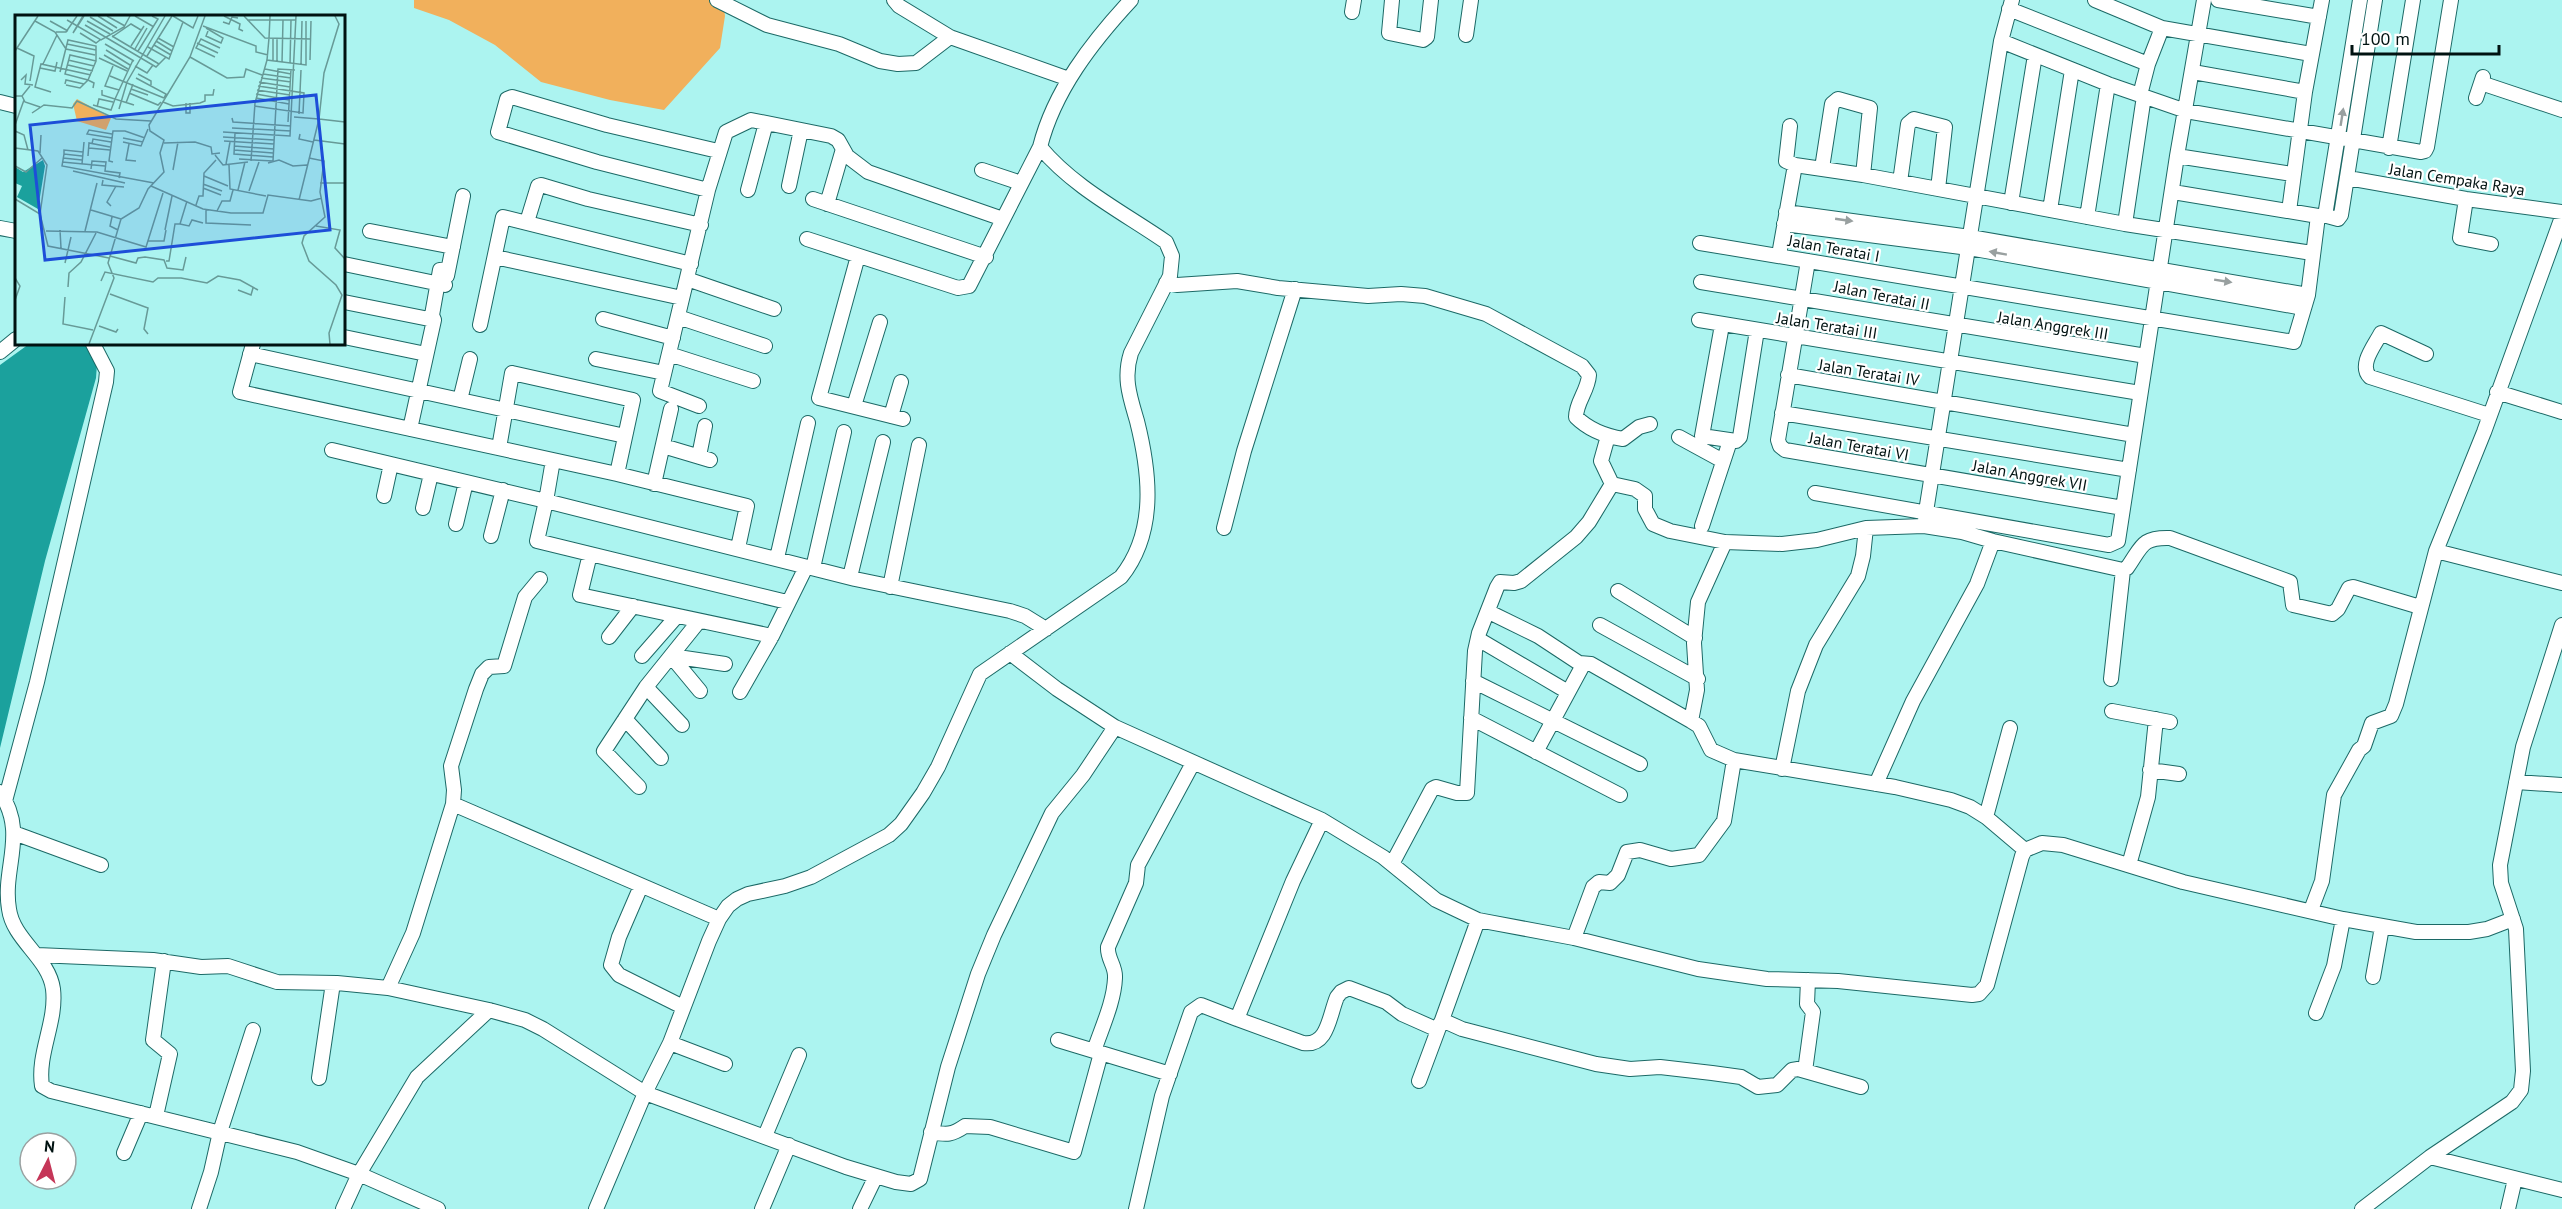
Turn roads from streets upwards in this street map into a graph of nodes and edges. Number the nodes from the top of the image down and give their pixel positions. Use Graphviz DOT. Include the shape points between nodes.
graph roads {
  1 [pos="717,0"];
  2 [pos="894,0"];
  3 [pos="1131,0"];
  4 [pos="1392,0"];
  5 [pos="1431,0"];
  6 [pos="1471,0"];
  7 [pos="2096,0"];
  8 [pos="2204,0"];
  9 [pos="2218,0"];
  10 [pos="2322,0"];
  11 [pos="2360,0"];
  12 [pos="2375,0"];
  13 [pos="2413,0"];
  14 [pos="2451,0"];
  15 [pos="2010,4"];
  16 [pos="2319,17"];
  17 [pos="2162,28"];
  18 [pos="1466,35"];
  19 [pos="2199,35"];
  20 [pos="950,37"];
  21 [pos="2001,41"];
  22 [pos="2311,54"];
  23 [pos="2034,55"];
  24 [pos="2148,64"];
  25 [pos="2072,70"];
  26 [pos="2193,72"];
  27 [pos="1070,79"];
  28 [pos="2108,84"];
  29 [pos="2305,92"];
  30 [pos="2142,96"];
  31 [pos="2476,98"];
  32 [pos="0,102"];
  33 [pos="15,106"];
  34 [pos="2562,110"];
  35 [pos="2186,111"];
  36 [pos="766,123"];
  37 [pos="1790,126"];
  38 [pos="801,130"];
  39 [pos="2299,132"];
  40 [pos="2346,139"];
  41 [pos="1040,147"];
  42 [pos="2389,148"];
  43 [pos="843,149"];
  44 [pos="718,151"];
  45 [pos="2177,156"];
  46 [pos="1795,165"];
  47 [pos="1822,168"];
  48 [pos="982,170"];
  49 [pos="2292,174"];
  50 [pos="1863,175"];
  51 [pos="2348,178"];
  52 [pos="1900,182"];
  53 [pos="1021,183"];
  54 [pos="789,186"];
  55 [pos="1938,189"];
  56 [pos="708,190"];
  57 [pos="748,190"];
  58 [pos="2173,192"];
  59 [pos="463,196"];
  60 [pos="1976,197"];
  61 [pos="2466,199"];
  62 [pos="813,200"];
  63 [pos="2011,202"];
  64 [pos="827,204"];
  65 [pos="2050,210"];
  66 [pos="2289,211"];
  67 [pos="2562,212"];
  68 [pos="2087,216"];
  69 [pos="2327,217"];
  70 [pos="2562,217"];
  71 [pos="1785,218"];
  72 [pos="1003,219"];
  73 [pos="527,222"];
  74 [pos="2125,224"];
  75 [pos="701,225"];
  76 [pos="0,228"];
  77 [pos="2166,230"];
  78 [pos="15,231"];
  79 [pos="370,231"];
  80 [pos="807,239"];
  81 [pos="1700,243"];
  82 [pos="1969,243"];
  83 [pos="2491,244"];
  84 [pos="453,247"];
  85 [pos="2312,253"];
  86 [pos="1779,255"];
  87 [pos="858,256"];
  88 [pos="495,257"];
  89 [pos="986,257"];
  90 [pos="1808,261"];
  91 [pos="345,264"];
  92 [pos="691,264"];
  93 [pos="2159,276"];
  94 [pos="687,279"];
  95 [pos="1701,282"];
  96 [pos="1166,283"];
  97 [pos="441,284"];
  98 [pos="1961,288"];
  99 [pos="1295,289"];
  100 [pos="2308,295"];
  101 [pos="1802,297"];
  102 [pos="682,298"];
  103 [pos="345,302"];
  104 [pos="2303,308"];
  105 [pos="774,309"];
  106 [pos="678,317"];
  107 [pos="2153,318"];
  108 [pos="603,319"];
  109 [pos="434,320"];
  110 [pos="1699,320"];
  111 [pos="880,322"];
  112 [pos="480,325"];
  113 [pos="1722,325"];
  114 [pos="1956,326"];
  115 [pos="1757,330"];
  116 [pos="1795,336"];
  117 [pos="345,337"];
  118 [pos="673,338"];
  119 [pos="15,340"];
  120 [pos="94,345"];
  121 [pos="765,346"];
  122 [pos="252,349"];
  123 [pos="0,352"];
  124 [pos="426,354"];
  125 [pos="669,354"];
  126 [pos="2426,354"];
  127 [pos="2146,356"];
  128 [pos="470,359"];
  129 [pos="596,359"];
  130 [pos="1950,362"];
  131 [pos="664,373"];
  132 [pos="1788,375"];
  133 [pos="753,381"];
  134 [pos="901,382"];
  135 [pos="418,391"];
  136 [pos="2140,393"];
  137 [pos="2497,393"];
  138 [pos="460,400"];
  139 [pos="1944,401"];
  140 [pos="699,406"];
  141 [pos="854,406"];
  142 [pos="505,410"];
  143 [pos="671,410"];
  144 [pos="2562,412"];
  145 [pos="1782,413"];
  146 [pos="2489,415"];
  147 [pos="808,423"];
  148 [pos="1650,424"];
  149 [pos="705,426"];
  150 [pos="410,429"];
  151 [pos="844,432"];
  152 [pos="2134,435"];
  153 [pos="625,436"];
  154 [pos="1608,436"];
  155 [pos="1679,437"];
  156 [pos="1938,438"];
  157 [pos="1700,441"];
  158 [pos="1730,441"];
  159 [pos="883,442"];
  160 [pos="919,445"];
  161 [pos="663,446"];
  162 [pos="499,448"];
  163 [pos="332,450"];
  164 [pos="553,460"];
  165 [pos="1723,461"];
  166 [pos="392,464"];
  167 [pos="2129,470"];
  168 [pos="431,474"];
  169 [pos="617,474"];
  170 [pos="1933,475"];
  171 [pos="466,482"];
  172 [pos="654,484"];
  173 [pos="1612,484"];
  174 [pos="503,490"];
  175 [pos="1815,493"];
  176 [pos="384,496"];
  177 [pos="546,501"];
  178 [pos="423,508"];
  179 [pos="2122,508"];
  180 [pos="1927,511"];
  181 [pos="456,524"];
  182 [pos="1702,526"];
  183 [pos="1924,526"];
  184 [pos="1224,528"];
  185 [pos="1866,528"];
  186 [pos="491,536"];
  187 [pos="1993,541"];
  188 [pos="1725,542"];
  189 [pos="738,548"];
  190 [pos="2436,551"];
  191 [pos="590,554"];
  192 [pos="777,558"];
  193 [pos="809,567"];
  194 [pos="2123,570"];
  195 [pos="850,577"];
  196 [pos="540,579"];
  197 [pos="2562,584"];
  198 [pos="890,587"];
  199 [pos="1618,591"];
  200 [pos="787,603"];
  201 [pos="633,606"];
  202 [pos="2420,608"];
  203 [pos="1489,612"];
  204 [pos="677,616"];
  205 [pos="699,621"];
  206 [pos="2562,625"];
  207 [pos="1600,626"];
  208 [pos="1046,628"];
  209 [pos="772,636"];
  210 [pos="609,637"];
  211 [pos="1695,638"];
  212 [pos="1478,639"];
  213 [pos="1010,653"];
  214 [pos="642,656"];
  215 [pos="671,656"];
  216 [pos="698,660"];
  217 [pos="724,664"];
  218 [pos="1583,664"];
  219 [pos="687,676"];
  220 [pos="1698,679"];
  221 [pos="2111,679"];
  222 [pos="1473,681"];
  223 [pos="646,687"];
  224 [pos="700,691"];
  225 [pos="740,692"];
  226 [pos="1568,692"];
  227 [pos="2112,711"];
  228 [pos="1471,718"];
  229 [pos="625,719"];
  230 [pos="2156,719"];
  231 [pos="1552,721"];
  232 [pos="1691,721"];
  233 [pos="2170,722"];
  234 [pos="682,725"];
  235 [pos="1115,727"];
  236 [pos="2010,728"];
  237 [pos="1536,752"];
  238 [pos="661,758"];
  239 [pos="1734,760"];
  240 [pos="1193,764"];
  241 [pos="1640,764"];
  242 [pos="1782,769"];
  243 [pos="2150,770"];
  244 [pos="2179,774"];
  245 [pos="2516,782"];
  246 [pos="1876,784"];
  247 [pos="2562,785"];
  248 [pos="639,787"];
  249 [pos="1620,795"];
  250 [pos="3,796"];
  251 [pos="453,804"];
  252 [pos="1986,817"];
  253 [pos="1322,820"];
  254 [pos="14,833"];
  255 [pos="2025,850"];
  256 [pos="1392,864"];
  257 [pos="101,865"];
  258 [pos="2129,865"];
  259 [pos="641,886"];
  260 [pos="2312,910"];
  261 [pos="719,919"];
  262 [pos="2343,919"];
  263 [pos="2512,919"];
  264 [pos="1479,920"];
  265 [pos="2382,927"];
  266 [pos="1575,938"];
  267 [pos="37,955"];
  268 [pos="164,961"];
  269 [pos="2373,977"];
  270 [pos="1808,980"];
  271 [pos="333,983"];
  272 [pos="388,988"];
  273 [pos="682,1006"];
  274 [pos="489,1010"];
  275 [pos="2316,1013"];
  276 [pos="1237,1019"];
  277 [pos="1440,1025"];
  278 [pos="253,1030"];
  279 [pos="1058,1040"];
  280 [pos="670,1043"];
  281 [pos="1098,1052"];
  282 [pos="800,1055"];
  283 [pos="725,1064"];
  284 [pos="1805,1071"];
  285 [pos="1170,1074"];
  286 [pos="319,1078"];
  287 [pos="1419,1081"];
  288 [pos="1861,1087"];
  289 [pos="645,1093"];
  290 [pos="141,1113"];
  291 [pos="156,1116"];
  292 [pos="220,1131"];
  293 [pos="931,1132"];
  294 [pos="765,1136"];
  295 [pos="789,1144"];
  296 [pos="124,1154"];
  297 [pos="2430,1156"];
  298 [pos="359,1174"];
  299 [pos="876,1176"];
  300 [pos="2515,1179"];
  301 [pos="2562,1190"];
  302 [pos="199,1209"];
  303 [pos="343,1209"];
  304 [pos="438,1209"];
  305 [pos="596,1209"];
  306 [pos="762,1209"];
  307 [pos="860,1209"];
  308 [pos="1136,1209"];
  309 [pos="2362,1209"];
  310 [pos="2508,1209"];
  1 -- 20 [label="street" via="767,25 898,64 916,63"];
  2 -- 20 [label="street"];
  3 -- 27 [label="street"];
  4 -- 5 [label="street" via="1389,33 1423,40 1427,37"];
  6 -- 18 [label="street"];
  7 -- 17 [label="street"];
  8 -- 19 [label="street"];
  9 -- 16 [label="street"];
  10 -- 16 [label="street"];
  40 -- 11 [label="street, one-way"];
  12 -- 40 [label="street"];
  13 -- 42 [label="street"];
  14 -- 42 [label="street" via="2426,151"];
  15 -- 21 [label="street"];
  15 -- 24 [label="street"];
  16 -- 22 [label="street"];
  17 -- 19 [label="street"];
  17 -- 24 [label="street"];
  19 -- 22 [label="street"];
  19 -- 26 [label="street"];
  20 -- 27 [label="street"];
  21 -- 23 [label="street"];
  21 -- 60 [label="street"];
  22 -- 29 [label="street"];
  23 -- 25 [label="street"];
  23 -- 63 [label="street"];
  24 -- 30 [label="street"];
  25 -- 28 [label="street"];
  25 -- 65 [label="street"];
  26 -- 29 [label="street"];
  26 -- 35 [label="street"];
  27 -- 41 [label="street" via="1052,110"];
  28 -- 30 [label="street"];
  28 -- 68 [label="street"];
  29 -- 39 [label="street"];
  30 -- 35 [label="street"];
  30 -- 74 [label="street"];
  31 -- 34 [label="street" via="2483,79"];
  32 -- 33 [label="street"];
  35 -- 39 [label="street"];
  35 -- 45 [label="street"];
  36 -- 38 [label="street"];
  36 -- 44 [label="street" via="751,120 726,132"];
  36 -- 57 [label="street"];
  37 -- 46 [label="street" via="1786,161"];
  38 -- 43 [label="street" via="835,137"];
  38 -- 54 [label="street"];
  39 -- 40 [label="street"];
  39 -- 49 [label="street"];
  40 -- 42 [label="street"];
  40 -- 51 [label="street"];
  40 -- 69 [label="street"];
  41 -- 53 [label="street"];
  41 -- 96 [label="street" via="1076,181 1166,242 1173,262"];
  43 -- 64 [label="street"];
  43 -- 72 [label="street" via="860,167 878,177"];
  44 -- 56 [label="street"];
  44 -- 56 [label="street" via="512,97 507,99 498,132"];
  45 -- 49 [label="street"];
  45 -- 58 [label="street"];
  46 -- 47 [label="street"];
  46 -- 71 [label="street"];
  47 -- 50 [label="street"];
  47 -- 50 [label="street" via="1832,104 1838,99 1870,108"];
  48 -- 53 [label="street"];
  49 -- 66 [label="street"];
  50 -- 52 [label="street"];
  51 -- 61 [label="street, Jalan Cempaka Raya"];
  51 -- 69 [label="street" via="2341,215"];
  52 -- 55 [label="street"];
  52 -- 55 [label="street" via="1908,124 1914,119 1945,127"];
  53 -- 72 [label="street"];
  55 -- 60 [label="street"];
  56 -- 75 [label="street"];
  58 -- 66 [label="street"];
  58 -- 77 [label="street"];
  59 -- 84 [label="street"];
  60 -- 63 [label="street"];
  60 -- 82 [label="street"];
  61 -- 67 [label="street, Jalan Cempaka Raya"];
  61 -- 83 [label="street" via="2460,238"];
  62 -- 64 [label="street"];
  63 -- 65 [label="street"];
  64 -- 89 [label="street"];
  65 -- 68 [label="street"];
  66 -- 69 [label="street"];
  68 -- 74 [label="street"];
  69 -- 85 [label="street, Jalan Teratai I"];
  70 -- 137 [label="street"];
  71 -- 82 [label="street"];
  71 -- 86 [label="street"];
  72 -- 89 [label="street"];
  73 -- 75 [label="street" via="541,184"];
  73 -- 88 [label="street" via="503,217"];
  73 -- 92 [label="street"];
  74 -- 77 [label="street"];
  75 -- 92 [label="street"];
  76 -- 78 [label="street"];
  77 -- 85 [label="street"];
  77 -- 93 [label="street"];
  79 -- 84 [label="street"];
  80 -- 87 [label="street"];
  81 -- 86 [label="street, Jalan Teratai I"];
  82 -- 93 [label="street"];
  82 -- 98 [label="street"];
  84 -- 97 [label="street" via="448,269 440,270"];
  85 -- 100 [label="street, Jalan Teratai I"];
  86 -- 90 [label="street, Jalan Teratai I"];
  87 -- 89 [label="street" via="958,288 969,286"];
  87 -- 141 [label="street" via="819,398"];
  88 -- 102 [label="street"];
  88 -- 112 [label="street"];
  90 -- 98 [label="street, Jalan Teratai I"];
  90 -- 101 [label="street"];
  91 -- 97 [label="street"];
  92 -- 94 [label="street"];
  93 -- 100 [label="street, one-way"];
  93 -- 104 [label="street"];
  93 -- 107 [label="street"];
  94 -- 102 [label="street"];
  94 -- 105 [label="street"];
  95 -- 101 [label="street, Jalan Teratai II"];
  96 -- 99 [label="street" via="1236,281"];
  96 -- 208 [label="street" via="1127,366 1128,390 1145,457 1149,494 1141,541 1121,578"];
  97 -- 109 [label="street"];
  98 -- 107 [label="street, Jalan Teratai I"];
  98 -- 114 [label="street"];
  99 -- 154 [label="street" via="1368,296 1413,294 1486,314 1582,366 1589,375 1588,385 1576,417"];
  99 -- 184 [label="street"];
  100 -- 104 [label="street, Jalan Teratai I"];
  101 -- 114 [label="street, Jalan Teratai II"];
  101 -- 116 [label="street"];
  102 -- 106 [label="street"];
  103 -- 109 [label="street"];
  104 -- 107 [label="street, Jalan Teratai I" via="2296,339 2289,343"];
  106 -- 118 [label="street"];
  106 -- 121 [label="street"];
  107 -- 127 [label="street"];
  108 -- 118 [label="street"];
  109 -- 124 [label="street"];
  110 -- 113 [label="street, Jalan Teratai III"];
  111 -- 141 [label="street"];
  113 -- 115 [label="street, Jalan Teratai III"];
  113 -- 157 [label="street"];
  114 -- 127 [label="street, Jalan Anggrek III"];
  114 -- 130 [label="street"];
  115 -- 116 [label="street, Jalan Teratai III"];
  115 -- 158 [label="street" via="1740,437"];
  116 -- 130 [label="street, Jalan Teratai III"];
  116 -- 132 [label="street"];
  117 -- 124 [label="street"];
  118 -- 125 [label="street"];
  119 -- 123 [label="street"];
  120 -- 250 [label="street" via="107,371 106,382 37,682"];
  122 -- 135 [label="street"];
  122 -- 150 [label="street" via="240,392"];
  124 -- 135 [label="street"];
  125 -- 131 [label="street"];
  125 -- 133 [label="street"];
  126 -- 146 [label="street" via="2381,333 2365,373"];
  127 -- 136 [label="street"];
  128 -- 138 [label="street"];
  129 -- 131 [label="street"];
  130 -- 136 [label="street, Jalan Teratai III"];
  130 -- 139 [label="street"];
  131 -- 140 [label="street" via="660,391"];
  132 -- 139 [label="street, Jalan Teratai IV"];
  132 -- 145 [label="street"];
  134 -- 141 [label="street" via="897,417"];
  135 -- 138 [label="street"];
  135 -- 150 [label="street"];
  136 -- 152 [label="street"];
  137 -- 144 [label="street"];
  137 -- 146 [label="street"];
  138 -- 142 [label="street"];
  139 -- 152 [label="street, Jalan Teratai IV"];
  139 -- 156 [label="street"];
  142 -- 153 [label="street"];
  142 -- 153 [label="street" via="512,373 633,400"];
  142 -- 162 [label="street"];
  143 -- 161 [label="street"];
  145 -- 156 [label="street"];
  145 -- 170 [label="street, Jalan Teratai VI" via="1778,440 1785,450"];
  146 -- 190 [label="street"];
  147 -- 192 [label="street"];
  148 -- 154 [label="street" via="1639,427 1627,438"];
  149 -- 161 [label="street" via="705,458"];
  150 -- 162 [label="street"];
  151 -- 193 [label="street"];
  152 -- 167 [label="street"];
  153 -- 169 [label="street"];
  154 -- 173 [label="street" via="1601,461"];
  155 -- 157 [label="street"];
  156 -- 167 [label="street"];
  156 -- 170 [label="street"];
  157 -- 158 [label="street"];
  157 -- 165 [label="street"];
  158 -- 165 [label="street"];
  159 -- 195 [label="street"];
  160 -- 198 [label="street"];
  161 -- 172 [label="street"];
  162 -- 164 [label="street"];
  163 -- 166 [label="street"];
  164 -- 169 [label="street"];
  164 -- 177 [label="street"];
  165 -- 182 [label="street"];
  166 -- 168 [label="street"];
  166 -- 176 [label="street"];
  167 -- 179 [label="street"];
  168 -- 171 [label="street"];
  168 -- 178 [label="street"];
  169 -- 172 [label="street"];
  170 -- 179 [label="street, Jalan Anggrek VII"];
  170 -- 180 [label="street"];
  171 -- 174 [label="street"];
  171 -- 181 [label="street"];
  172 -- 189 [label="street" via="747,506"];
  173 -- 188 [label="street" via="1641,492 1649,519 1657,527"];
  173 -- 203 [label="street" via="1576,537 1521,581 1499,584"];
  174 -- 177 [label="street"];
  174 -- 186 [label="street"];
  175 -- 180 [label="street"];
  177 -- 189 [label="street"];
  177 -- 191 [label="street" via="537,541"];
  179 -- 180 [label="street" via="2119,538 2113,545"];
  180 -- 183 [label="street"];
  183 -- 185 [label="street"];
  183 -- 187 [label="street"];
  185 -- 188 [label="street" via="1782,544"];
  185 -- 242 [label="street" via="1858,576 1816,645 1798,691"];
  187 -- 194 [label="street"];
  187 -- 246 [label="street" via="1977,584 1913,700"];
  188 -- 211 [label="street" via="1698,602"];
  189 -- 192 [label="street"];
  190 -- 197 [label="street"];
  190 -- 202 [label="street"];
  191 -- 200 [label="street"];
  191 -- 201 [label="street" via="580,595"];
  192 -- 193 [label="street"];
  193 -- 195 [label="street"];
  193 -- 200 [label="street"];
  194 -- 202 [label="street" via="2145,542 2170,538 2290,582 2294,605 2332,614 2353,587"];
  194 -- 221 [label="street"];
  195 -- 198 [label="street"];
  196 -- 251 [label="street" via="525,597 504,666 489,667 476,689 451,766"];
  198 -- 208 [label="street" via="1010,611"];
  199 -- 211 [label="street"];
  200 -- 209 [label="street"];
  201 -- 204 [label="street"];
  201 -- 210 [label="street"];
  202 -- 260 [label="street" via="2391,716 2372,723 2364,747 2334,795 2323,873"];
  203 -- 212 [label="street"];
  203 -- 218 [label="street"];
  204 -- 205 [label="street"];
  204 -- 214 [label="street"];
  205 -- 209 [label="street"];
  205 -- 215 [label="street"];
  206 -- 245 [label="street" via="2530,721"];
  207 -- 220 [label="street"];
  208 -- 213 [label="street"];
  209 -- 225 [label="street"];
  211 -- 220 [label="street"];
  212 -- 222 [label="street"];
  212 -- 226 [label="street"];
  213 -- 235 [label="street"];
  213 -- 261 [label="street" via="980,674 938,767 901,824 869,847 811,877 737,899"];
  215 -- 216 [label="street"];
  215 -- 219 [label="street"];
  215 -- 223 [label="street"];
  216 -- 217 [label="street"];
  216 -- 219 [label="street"];
  218 -- 226 [label="street"];
  218 -- 232 [label="street" via="1591,664"];
  219 -- 224 [label="street"];
  220 -- 232 [label="street"];
  222 -- 228 [label="street"];
  222 -- 231 [label="street"];
  223 -- 229 [label="street"];
  223 -- 234 [label="street"];
  226 -- 231 [label="street"];
  227 -- 230 [label="street"];
  228 -- 237 [label="street"];
  228 -- 256 [label="street" via="1467,793 1441,787 1432,789"];
  229 -- 238 [label="street"];
  229 -- 248 [label="street" via="604,752"];
  230 -- 233 [label="street"];
  230 -- 243 [label="street"];
  231 -- 237 [label="street"];
  231 -- 241 [label="street"];
  232 -- 239 [label="street" via="1699,726 1711,750"];
  235 -- 240 [label="street"];
  235 -- 293 [label="street" via="1052,813 994,935 951,1056"];
  236 -- 252 [label="street"];
  237 -- 249 [label="street"];
  239 -- 242 [label="street"];
  239 -- 266 [label="street" via="1724,821 1699,855 1671,859 1640,850 1627,852 1618,875 1610,883 1599,882 1593,887"];
  240 -- 253 [label="street"];
  240 -- 281 [label="street" via="1138,865 1136,883 1108,947 1108,957 1115,969 1114,986"];
  242 -- 246 [label="street"];
  243 -- 244 [label="street"];
  243 -- 258 [label="street" via="2148,797"];
  245 -- 247 [label="street"];
  245 -- 263 [label="street" via="2500,865"];
  246 -- 252 [label="street" via="1951,800"];
  250 -- 254 [label="street"];
  251 -- 259 [label="street"];
  251 -- 272 [label="street" via="413,933"];
  252 -- 255 [label="street"];
  253 -- 256 [label="street"];
  253 -- 276 [label="street"];
  254 -- 257 [label="street"];
  254 -- 267 [label="street" via="9,910 16,928"];
  255 -- 258 [label="street" via="2052,843"];
  255 -- 270 [label="street" via="1987,985 1980,994"];
  256 -- 264 [label="street" via="1436,900"];
  258 -- 260 [label="street" via="2183,882"];
  259 -- 261 [label="street"];
  259 -- 273 [label="street" via="611,965 619,975"];
  260 -- 262 [label="street"];
  261 -- 273 [label="street"];
  262 -- 265 [label="street"];
  262 -- 275 [label="street" via="2334,966"];
  263 -- 265 [label="street" via="2469,932 2416,932"];
  263 -- 297 [label="street" via="2518,959 2521,1090 2512,1102"];
  264 -- 266 [label="street"];
  264 -- 277 [label="street"];
  265 -- 269 [label="street"];
  266 -- 270 [label="street" via="1698,969 1767,979"];
  267 -- 268 [label="street"];
  267 -- 290 [label="street" via="50,976 53,995 41,1067 42,1086"];
  268 -- 271 [label="street" via="201,967 228,966 277,982"];
  268 -- 291 [label="street" via="153,1041 170,1054"];
  270 -- 284 [label="street" via="1807,1004 1813,1012"];
  271 -- 272 [label="street"];
  271 -- 286 [label="street"];
  272 -- 274 [label="street"];
  273 -- 280 [label="street"];
  274 -- 289 [label="street" via="543,1029"];
  274 -- 298 [label="street" via="417,1077"];
  276 -- 277 [label="street" via="1314,1044 1323,1035 1337,997 1349,988 1386,1002 1408,1017"];
  276 -- 285 [label="street" via="1196,1006"];
  277 -- 284 [label="street" via="1596,1064 1741,1077 1758,1087 1777,1085 1795,1069"];
  277 -- 287 [label="street"];
  278 -- 292 [label="street"];
  279 -- 281 [label="street"];
  280 -- 283 [label="street"];
  280 -- 289 [label="street"];
  281 -- 285 [label="street"];
  281 -- 293 [label="street" via="1074,1152 990,1127 965,1126 948,1135"];
  282 -- 294 [label="street"];
  284 -- 288 [label="street"];
  285 -- 308 [label="street"];
  289 -- 294 [label="street"];
  289 -- 305 [label="street"];
  290 -- 291 [label="street"];
  290 -- 296 [label="street"];
  291 -- 292 [label="street"];
  292 -- 298 [label="street"];
  292 -- 302 [label="street"];
  293 -- 299 [label="street" via="920,1179 911,1184"];
  294 -- 295 [label="street"];
  295 -- 299 [label="street"];
  295 -- 306 [label="street"];
  297 -- 300 [label="street"];
  297 -- 309 [label="street"];
  298 -- 303 [label="street"];
  298 -- 304 [label="street"];
  299 -- 307 [label="street"];
  300 -- 301 [label="street"];
  300 -- 310 [label="street"];
}
